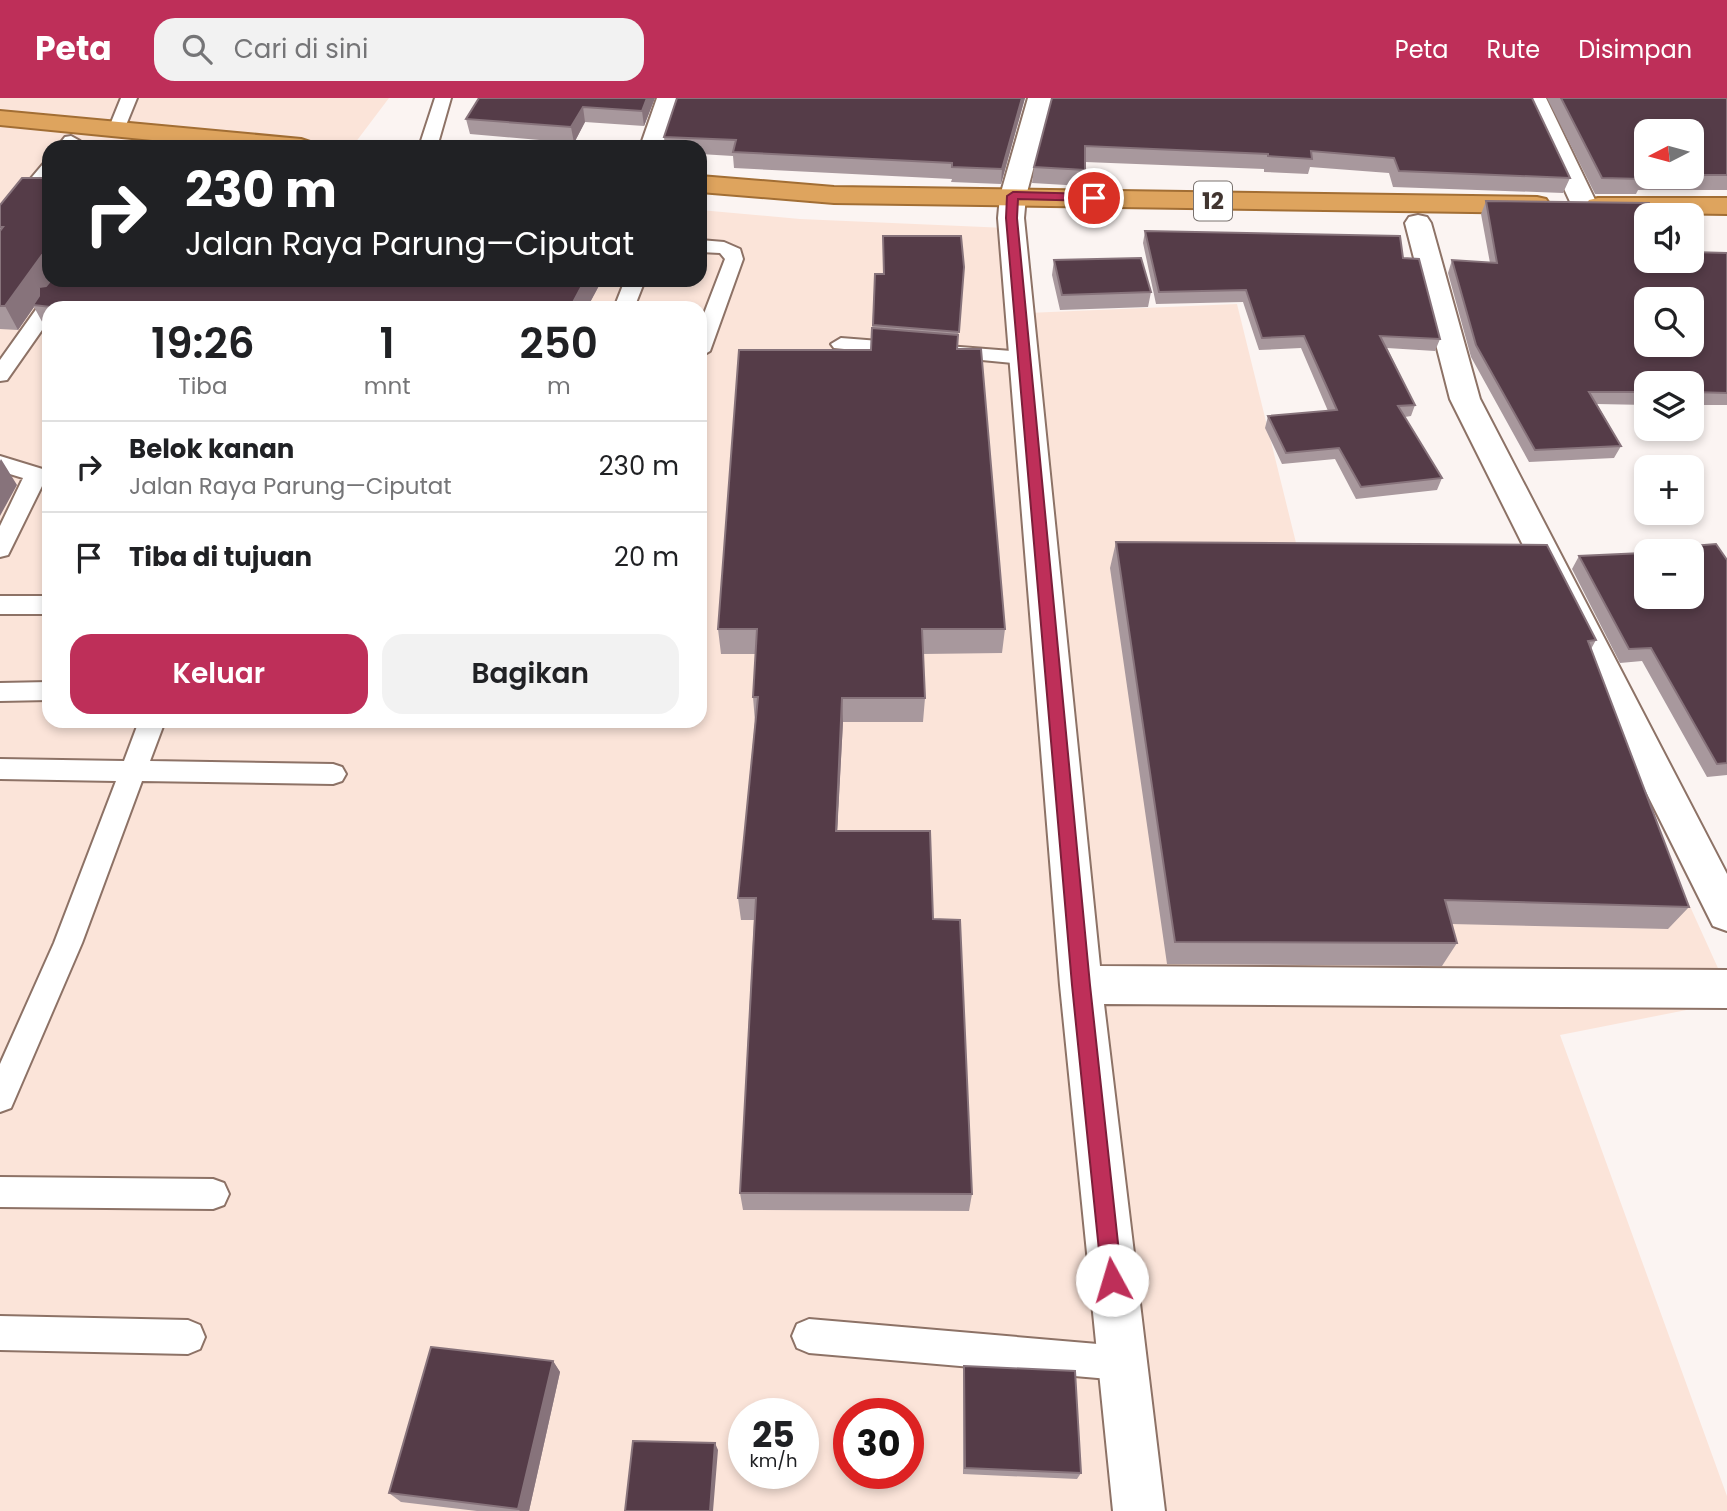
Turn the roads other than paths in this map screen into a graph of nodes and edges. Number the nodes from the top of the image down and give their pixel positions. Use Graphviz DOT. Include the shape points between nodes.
graph roads {
  1 [pos="130,98"];
  2 [pos="443,98"];
  3 [pos="669,98"];
  4 [pos="1040,98"];
  5 [pos="1534,98"];
  6 [pos="0,118"];
  7 [pos="0,135"];
  8 [pos="122,139"];
  9 [pos="42,140"];
  10 [pos="144,140"];
  11 [pos="430,140"];
  12 [pos="655,140"];
  13 [pos="42,176"];
  14 [pos="707,185"];
  15 [pos="707,201"];
  16 [pos="1727,206"];
  17 [pos="1012,207"];
  18 [pos="1568,218"];
  19 [pos="1418,223"];
  20 [pos="1634,224"];
  21 [pos="1704,225"];
  22 [pos="0,226"];
  23 [pos="1727,226"];
  24 [pos="707,247"];
  25 [pos="42,315"];
  26 [pos="707,332"];
  27 [pos="841,344"];
  28 [pos="1024,358"];
  29 [pos="0,375"];
  30 [pos="0,463"];
  31 [pos="42,477"];
  32 [pos="42,479"];
  33 [pos="0,549"];
  34 [pos="0,605"];
  35 [pos="42,605"];
  36 [pos="42,691"];
  37 [pos="0,692"];
  38 [pos="149,728"];
  39 [pos="0,769"];
  40 [pos="131,771"];
  41 [pos="333,774"];
  42 [pos="1727,914"];
  43 [pos="1081,985"];
  44 [pos="1727,989"];
  45 [pos="0,1098"];
  46 [pos="0,1192"];
  47 [pos="212,1194"];
  48 [pos="0,1333"];
  49 [pos="809,1336"];
  50 [pos="188,1337"];
  51 [pos="1121,1363"];
  52 [pos="1139,1511"];
  1 -- 8 [label="lane"];
  2 -- 11 [label="lane"];
  3 -- 12 [label="street"];
  4 -- 17 [label="street"];
  5 -- 18 [label="street" via="1560,148"];
  6 -- 8 [label="highway"];
  7 -- 9 [label="highway"];
  8 -- 10 [label="highway"];
  13 -- 22 [label="lane"];
  14 -- 17 [label="highway, 12"];
  15 -- 17 [label="highway, 12" via="830,211"];
  16 -- 18 [label="highway, 12"];
  17 -- 18 [label="highway, 12"];
  17 -- 19 [label="highway, 12"];
  17 -- 28 [label="street"];
  18 -- 19 [label="highway, 12"];
  18 -- 20 [label="highway, 12"];
  19 -- 42 [label="street" via="1465,399"];
  21 -- 23 [label="highway"];
  24 -- 26 [label="lane" via="724,248 734,259"];
  25 -- 29 [label="lane"];
  27 -- 28 [label="lane"];
  28 -- 43 [label="street"];
  30 -- 31 [label="lane"];
  32 -- 33 [label="lane"];
  34 -- 35 [label="lane"];
  36 -- 37 [label="lane"];
  38 -- 40 [label="lane"];
  39 -- 40 [label="lane"];
  40 -- 41 [label="lane"];
  40 -- 45 [label="lane" via="68,943"];
  43 -- 44 [label="street"];
  43 -- 51 [label="street"];
  46 -- 47 [label="lane"];
  48 -- 50 [label="lane"];
  49 -- 51 [label="lane"];
  51 -- 52 [label="street"];
}
